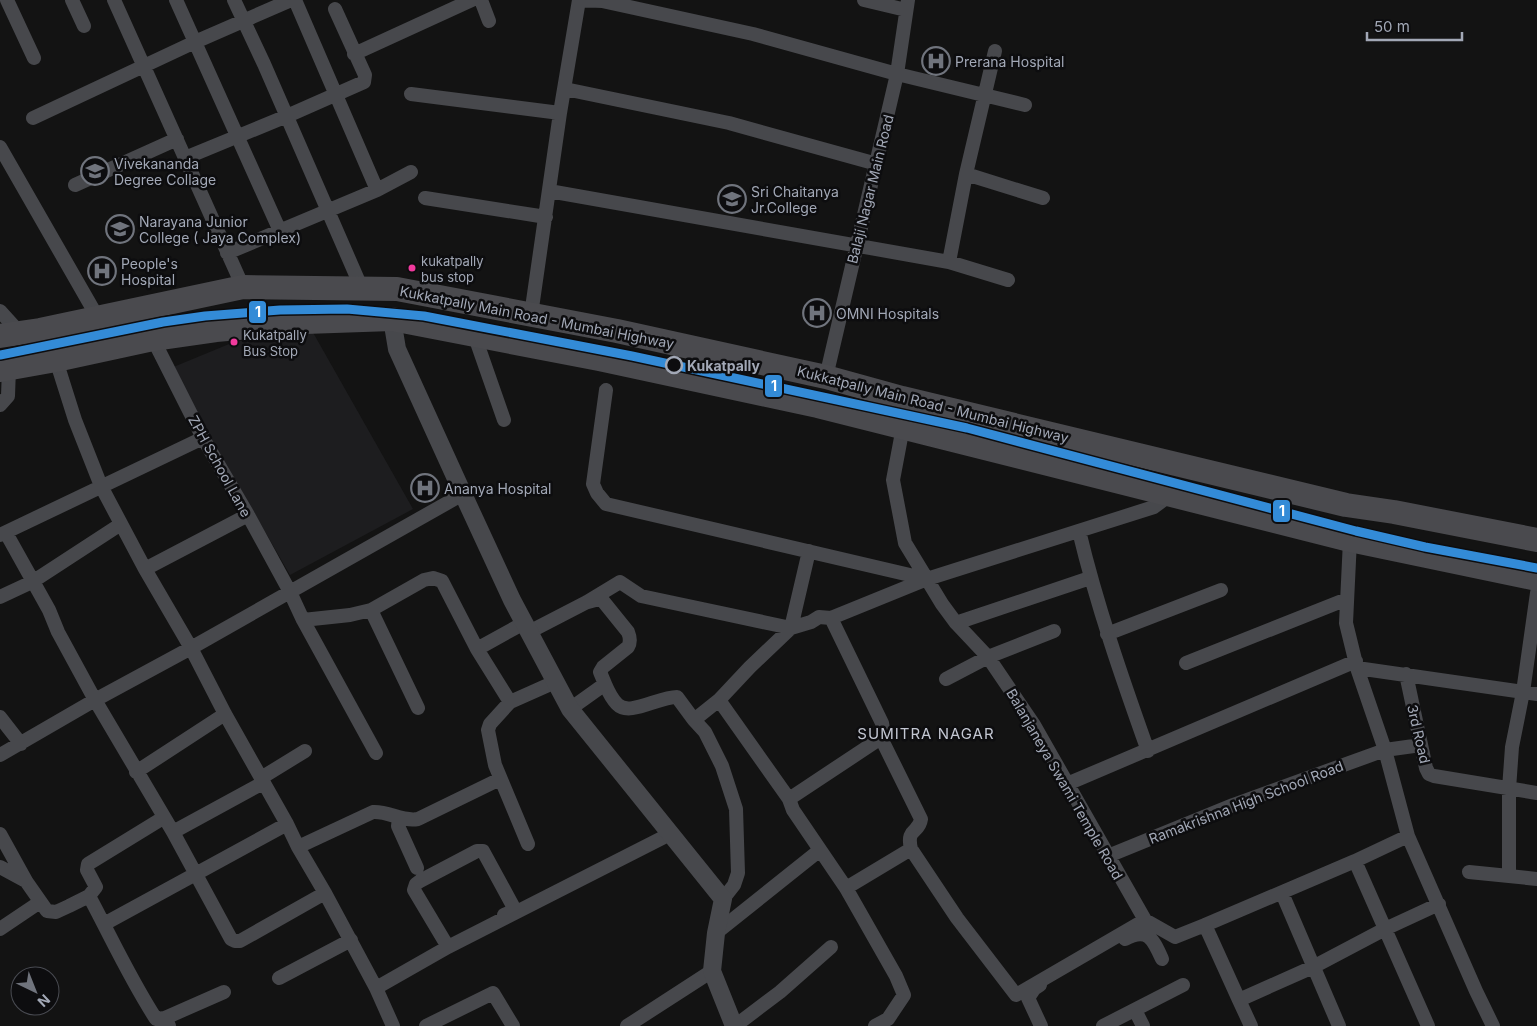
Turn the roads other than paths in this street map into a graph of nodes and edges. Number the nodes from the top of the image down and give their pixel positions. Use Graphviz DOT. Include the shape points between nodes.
graph roads {
  1 [pos="7,0"];
  2 [pos="72,0"];
  3 [pos="114,0"];
  4 [pos="176,0"];
  5 [pos="234,0"];
  6 [pos="291,0"];
  7 [pos="295,0"];
  8 [pos="472,0"];
  9 [pos="481,0"];
  10 [pos="579,0"];
  11 [pos="864,0"];
  12 [pos="907,5"];
  13 [pos="335,9"];
  14 [pos="489,20"];
  15 [pos="244,21"];
  16 [pos="84,26"];
  17 [pos="195,42"];
  18 [pos="995,50"];
  19 [pos="354,54"];
  20 [pos="34,58"];
  21 [pos="144,66"];
  22 [pos="897,74"];
  23 [pos="565,89"];
  24 [pos="336,94"];
  25 [pos="411,94"];
  26 [pos="985,96"];
  27 [pos="1025,105"];
  28 [pos="560,113"];
  29 [pos="287,116"];
  30 [pos="33,118"];
  31 [pos="237,136"];
  32 [pos="177,139"];
  33 [pos="2,155"];
  34 [pos="185,158"];
  35 [pos="877,164"];
  36 [pos="412,172"];
  37 [pos="966,174"];
  38 [pos="75,186"];
  39 [pos="377,190"];
  40 [pos="549,191"];
  41 [pos="424,198"];
  42 [pos="1043,198"];
  43 [pos="328,210"];
  44 [pos="546,217"];
  45 [pos="280,230"];
  46 [pos="856,246"];
  47 [pos="228,253"];
  48 [pos="949,262"];
  49 [pos="1008,280"];
  50 [pos="243,287"];
  51 [pos="362,289"];
  52 [pos="0,312"];
  53 [pos="531,315"];
  54 [pos="98,318"];
  55 [pos="392,319"];
  56 [pos="10,334"];
  57 [pos="474,334"];
  58 [pos="153,339"];
  59 [pos="56,360"];
  60 [pos="5,369"];
  61 [pos="826,377"];
  62 [pos="606,390"];
  63 [pos="0,405"];
  64 [pos="504,420"];
  65 [pos="903,427"];
  66 [pos="203,438"];
  67 [pos="100,486"];
  68 [pos="464,494"];
  69 [pos="1170,495"];
  70 [pos="1368,508"];
  71 [pos="248,515"];
  72 [pos="121,524"];
  73 [pos="1079,531"];
  74 [pos="3,534"];
  75 [pos="1537,540"];
  76 [pos="1354,541"];
  77 [pos="809,551"];
  78 [pos="145,569"];
  79 [pos="1090,578"];
  80 [pos="927,579"];
  81 [pos="1537,579"];
  82 [pos="32,582"];
  83 [pos="1221,590"];
  84 [pos="290,592"];
  85 [pos="1537,593"];
  86 [pos="0,597"];
  87 [pos="1347,599"];
  88 [pos="587,602"];
  89 [pos="371,610"];
  90 [pos="832,618"];
  91 [pos="303,620"];
  92 [pos="956,623"];
  93 [pos="527,627"];
  94 [pos="791,628"];
  95 [pos="1054,631"];
  96 [pos="1107,634"];
  97 [pos="192,648"];
  98 [pos="477,650"];
  99 [pos="988,657"];
  100 [pos="1186,662"];
  101 [pos="1357,664"];
  102 [pos="1406,674"];
  103 [pos="946,679"];
  104 [pos="555,682"];
  105 [pos="605,684"];
  106 [pos="1523,692"];
  107 [pos="1537,694"];
  108 [pos="95,700"];
  109 [pos="719,700"];
  110 [pos="510,702"];
  111 [pos="418,708"];
  112 [pos="570,709"];
  113 [pos="225,714"];
  114 [pos="0,717"];
  115 [pos="694,720"];
  116 [pos="881,738"];
  117 [pos="21,744"];
  118 [pos="1421,744"];
  119 [pos="1148,750"];
  120 [pos="1385,750"];
  121 [pos="305,751"];
  122 [pos="376,753"];
  123 [pos="0,755"];
  124 [pos="136,772"];
  125 [pos="500,779"];
  126 [pos="262,780"];
  127 [pos="1067,784"];
  128 [pos="1509,789"];
  129 [pos="1537,793"];
  130 [pos="789,799"];
  131 [pos="163,818"];
  132 [pos="399,818"];
  133 [pos="287,824"];
  134 [pos="173,832"];
  135 [pos="0,834"];
  136 [pos="670,834"];
  137 [pos="1408,836"];
  138 [pos="528,844"];
  139 [pos="298,847"];
  140 [pos="911,849"];
  141 [pos="820,850"];
  142 [pos="1108,856"];
  143 [pos="1356,861"];
  144 [pos="0,867"];
  145 [pos="417,868"];
  146 [pos="1469,872"];
  147 [pos="195,873"];
  148 [pos="1509,876"];
  149 [pos="1537,879"];
  150 [pos="26,881"];
  151 [pos="846,888"];
  152 [pos="325,893"];
  153 [pos="1282,893"];
  154 [pos="89,896"];
  155 [pos="723,899"];
  156 [pos="40,902"];
  157 [pos="1439,904"];
  158 [pos="1145,920"];
  159 [pos="104,924"];
  160 [pos="1205,925"];
  161 [pos="0,929"];
  162 [pos="1385,929"];
  163 [pos="478,931"];
  164 [pos="716,932"];
  165 [pos="350,940"];
  166 [pos="447,946"];
  167 [pos="831,947"];
  168 [pos="1162,959"];
  169 [pos="1312,967"];
  170 [pos="712,971"];
  171 [pos="279,978"];
  172 [pos="1183,985"];
  173 [pos="376,988"];
  174 [pos="224,992"];
  175 [pos="1239,1000"];
  176 [pos="1135,1010"];
  177 [pos="167,1022"];
  178 [pos="389,1025"];
  179 [pos="426,1026"];
  180 [pos="513,1026"];
  181 [pos="627,1026"];
  182 [pos="734,1026"];
  183 [pos="875,1026"];
  184 [pos="1041,1026"];
  185 [pos="1103,1026"];
  186 [pos="1143,1026"];
  187 [pos="1251,1026"];
  188 [pos="1339,1026"];
  189 [pos="1428,1026"];
  190 [pos="1493,1026"];
  1 -- 20 [label="street"];
  2 -- 16 [label="street"];
  3 -- 21 [label="street"];
  4 -- 17 [label="street"];
  5 -- 15 [label="street"];
  6 -- 15 [label="street"];
  7 -- 24 [label="street"];
  8 -- 19 [label="street"];
  9 -- 14 [label="street"];
  10 -- 22 [label="street" via="602,1 753,34"];
  10 -- 23 [label="street"];
  11 -- 12 [label="street"];
  12 -- 22 [label="street, Balaji Nagar Main Road"];
  13 -- 19 [label="street"];
  15 -- 17 [label="street"];
  15 -- 29 [label="street"];
  17 -- 21 [label="street"];
  17 -- 31 [label="street"];
  18 -- 26 [label="street"];
  19 -- 24 [label="street" via="365,75 364,82"];
  21 -- 30 [label="street"];
  21 -- 32 [label="street"];
  22 -- 26 [label="street"];
  22 -- 35 [label="street, Balaji Nagar Main Road"];
  23 -- 28 [label="street"];
  23 -- 35 [label="street" via="729,123"];
  24 -- 29 [label="street"];
  24 -- 39 [label="street"];
  25 -- 28 [label="street"];
  26 -- 27 [label="street"];
  26 -- 37 [label="street"];
  28 -- 40 [label="street"];
  29 -- 31 [label="street"];
  29 -- 43 [label="street"];
  31 -- 34 [label="street"];
  31 -- 45 [label="street"];
  32 -- 34 [label="street"];
  32 -- 38 [label="street"];
  33 -- 54 [label="street"];
  34 -- 47 [label="street"];
  35 -- 46 [label="street, Balaji Nagar Main Road"];
  36 -- 39 [label="street"];
  37 -- 42 [label="street"];
  37 -- 48 [label="street"];
  39 -- 43 [label="street"];
  40 -- 44 [label="street"];
  40 -- 46 [label="street"];
  41 -- 44 [label="street"];
  43 -- 45 [label="street"];
  43 -- 51 [label="street"];
  44 -- 53 [label="street"];
  45 -- 47 [label="street"];
  46 -- 48 [label="street"];
  46 -- 61 [label="street, Balaji Nagar Main Road"];
  47 -- 50 [label="street"];
  48 -- 49 [label="street"];
  50 -- 51 [label="highway, Kukkatpally Main Road - Mumbai Highway"];
  50 -- 54 [label="highway, Kukkatpally Main Road - Mumbai Highway"];
  51 -- 53 [label="highway, Kukkatpally Main Road - Mumbai Highway" via="397,289"];
  52 -- 56 [label="street"];
  53 -- 61 [label="highway, Kukkatpally Main Road - Mumbai Highway"];
  54 -- 56 [label="highway, Kukkatpally Main Road - Mumbai Highway"];
  55 -- 57 [label="highway"];
  55 -- 58 [label="highway" via="305,322"];
  55 -- 68 [label="street" via="398,349"];
  57 -- 64 [label="street"];
  57 -- 65 [label="highway" via="809,404"];
  58 -- 59 [label="highway"];
  58 -- 66 [label="street, ZPH School Lane"];
  59 -- 60 [label="highway"];
  59 -- 67 [label="street"];
  60 -- 63 [label="street" via="8,396"];
  61 -- 70 [label="highway, Kukkatpally Main Road - Mumbai Highway" via="902,398"];
  62 -- 77 [label="street" via="593,484 606,504"];
  65 -- 69 [label="highway"];
  65 -- 80 [label="street, Balanjaneya Swami Temple Road" via="893,480 905,543"];
  66 -- 67 [label="street"];
  66 -- 71 [label="street, ZPH School Lane"];
  67 -- 72 [label="street"];
  67 -- 74 [label="street"];
  68 -- 84 [label="street"];
  68 -- 93 [label="street"];
  69 -- 73 [label="street" via="1154,507"];
  69 -- 76 [label="highway"];
  70 -- 75 [label="highway, Kukkatpally Main Road - Mumbai Highway"];
  70 -- 76 [label="highway"];
  71 -- 78 [label="street"];
  71 -- 84 [label="street, ZPH School Lane"];
  72 -- 78 [label="street"];
  72 -- 82 [label="street"];
  73 -- 79 [label="street"];
  73 -- 80 [label="street"];
  74 -- 82 [label="street"];
  76 -- 81 [label="highway"];
  76 -- 87 [label="street"];
  77 -- 80 [label="street"];
  77 -- 94 [label="street"];
  78 -- 97 [label="street"];
  79 -- 92 [label="street"];
  79 -- 96 [label="street"];
  80 -- 90 [label="street"];
  80 -- 92 [label="street, Balanjaneya Swami Temple Road"];
  82 -- 86 [label="street"];
  82 -- 108 [label="street"];
  83 -- 96 [label="street"];
  84 -- 91 [label="street, ZPH School Lane"];
  84 -- 97 [label="street"];
  85 -- 106 [label="street"];
  87 -- 100 [label="street"];
  87 -- 101 [label="street" via="1346,623"];
  88 -- 93 [label="street"];
  88 -- 94 [label="street" via="620,582 641,596"];
  88 -- 105 [label="street" via="603,600 630,638 628,647 600,672"];
  89 -- 91 [label="street"];
  89 -- 98 [label="street" via="424,580 442,581"];
  89 -- 111 [label="street"];
  90 -- 94 [label="street" via="819,618"];
  90 -- 116 [label="street" via="882,723"];
  91 -- 122 [label="street, ZPH School Lane"];
  92 -- 99 [label="street, Balanjaneya Swami Temple Road"];
  93 -- 98 [label="street"];
  93 -- 104 [label="street"];
  94 -- 109 [label="street"];
  95 -- 99 [label="street"];
  96 -- 119 [label="street"];
  97 -- 108 [label="street"];
  97 -- 113 [label="street"];
  98 -- 110 [label="street"];
  99 -- 103 [label="street"];
  99 -- 127 [label="street, Balanjaneya Swami Temple Road" via="1034,725"];
  101 -- 102 [label="street"];
  101 -- 119 [label="street"];
  101 -- 120 [label="street"];
  102 -- 106 [label="street"];
  102 -- 118 [label="street, 3rd Road"];
  104 -- 110 [label="street"];
  104 -- 112 [label="street"];
  105 -- 112 [label="street"];
  105 -- 115 [label="street" via="617,704 625,710 677,697"];
  106 -- 107 [label="street"];
  106 -- 128 [label="street" via="1512,747"];
  108 -- 117 [label="street"];
  108 -- 124 [label="street"];
  109 -- 115 [label="street"];
  109 -- 130 [label="street"];
  110 -- 125 [label="street" via="488,730"];
  112 -- 136 [label="street"];
  113 -- 124 [label="street"];
  113 -- 126 [label="street"];
  114 -- 117 [label="street"];
  115 -- 155 [label="street" via="705,732 722,766 736,809 738,873 734,885"];
  116 -- 130 [label="street"];
  116 -- 140 [label="street" via="921,818 920,824 910,834"];
  117 -- 123 [label="street"];
  118 -- 120 [label="street, Ramakrishna High School Road"];
  118 -- 128 [label="street, 3rd Road" via="1430,774"];
  119 -- 127 [label="street"];
  120 -- 137 [label="street"];
  120 -- 142 [label="street, Ramakrishna High School Road" via="1233,805"];
  121 -- 126 [label="street"];
  124 -- 131 [label="street"];
  125 -- 132 [label="street" via="418,820"];
  125 -- 138 [label="street"];
  126 -- 133 [label="street"];
  126 -- 134 [label="street"];
  127 -- 142 [label="street, Balanjaneya Swami Temple Road"];
  128 -- 129 [label="street, 3rd Road"];
  128 -- 148 [label="street"];
  130 -- 141 [label="street"];
  131 -- 134 [label="street"];
  131 -- 154 [label="street" via="88,864 87,870 96,887"];
  132 -- 139 [label="street" via="373,812"];
  132 -- 145 [label="street" via="398,826"];
  133 -- 139 [label="street"];
  133 -- 147 [label="street"];
  134 -- 147 [label="street"];
  135 -- 150 [label="street"];
  136 -- 155 [label="street"];
  136 -- 163 [label="street"];
  137 -- 143 [label="street"];
  137 -- 157 [label="street"];
  139 -- 152 [label="street"];
  140 -- 151 [label="street"];
  140 -- 158 [label="street" via="1016,995"];
  141 -- 151 [label="street"];
  141 -- 164 [label="street"];
  142 -- 158 [label="street, Balanjaneya Swami Temple Road"];
  143 -- 153 [label="street"];
  143 -- 162 [label="street"];
  144 -- 150 [label="street"];
  146 -- 148 [label="street"];
  147 -- 152 [label="street" via="235,941"];
  147 -- 159 [label="street"];
  148 -- 149 [label="street"];
  150 -- 156 [label="street"];
  151 -- 183 [label="street" via="904,995 888,1020"];
  152 -- 165 [label="street"];
  153 -- 160 [label="street"];
  153 -- 169 [label="street"];
  154 -- 156 [label="street" via="56,912 47,911"];
  154 -- 159 [label="street"];
  155 -- 164 [label="street"];
  156 -- 161 [label="street"];
  157 -- 162 [label="street"];
  157 -- 190 [label="street"];
  158 -- 160 [label="street" via="1175,937"];
  159 -- 177 [label="street" via="122,964 156,1019"];
  160 -- 175 [label="street"];
  162 -- 169 [label="street"];
  162 -- 189 [label="street"];
  163 -- 166 [label="street"];
  163 -- 166 [label="street" via="514,909 488,858 480,851 420,881 414,888"];
  164 -- 170 [label="street"];
  165 -- 171 [label="street"];
  165 -- 173 [label="street"];
  166 -- 173 [label="street"];
  167 -- 182 [label="street" via="780,992"];
  168 -- 184 [label="street" via="1148,936 1135,934 1052,979 1034,989 1028,998"];
  169 -- 175 [label="street"];
  169 -- 188 [label="street"];
  170 -- 181 [label="street"];
  170 -- 182 [label="street"];
  172 -- 176 [label="street"];
  173 -- 178 [label="street"];
  174 -- 177 [label="street"];
  175 -- 187 [label="street"];
  176 -- 185 [label="street"];
  176 -- 186 [label="street"];
  179 -- 180 [label="street" via="493,993"];
}
